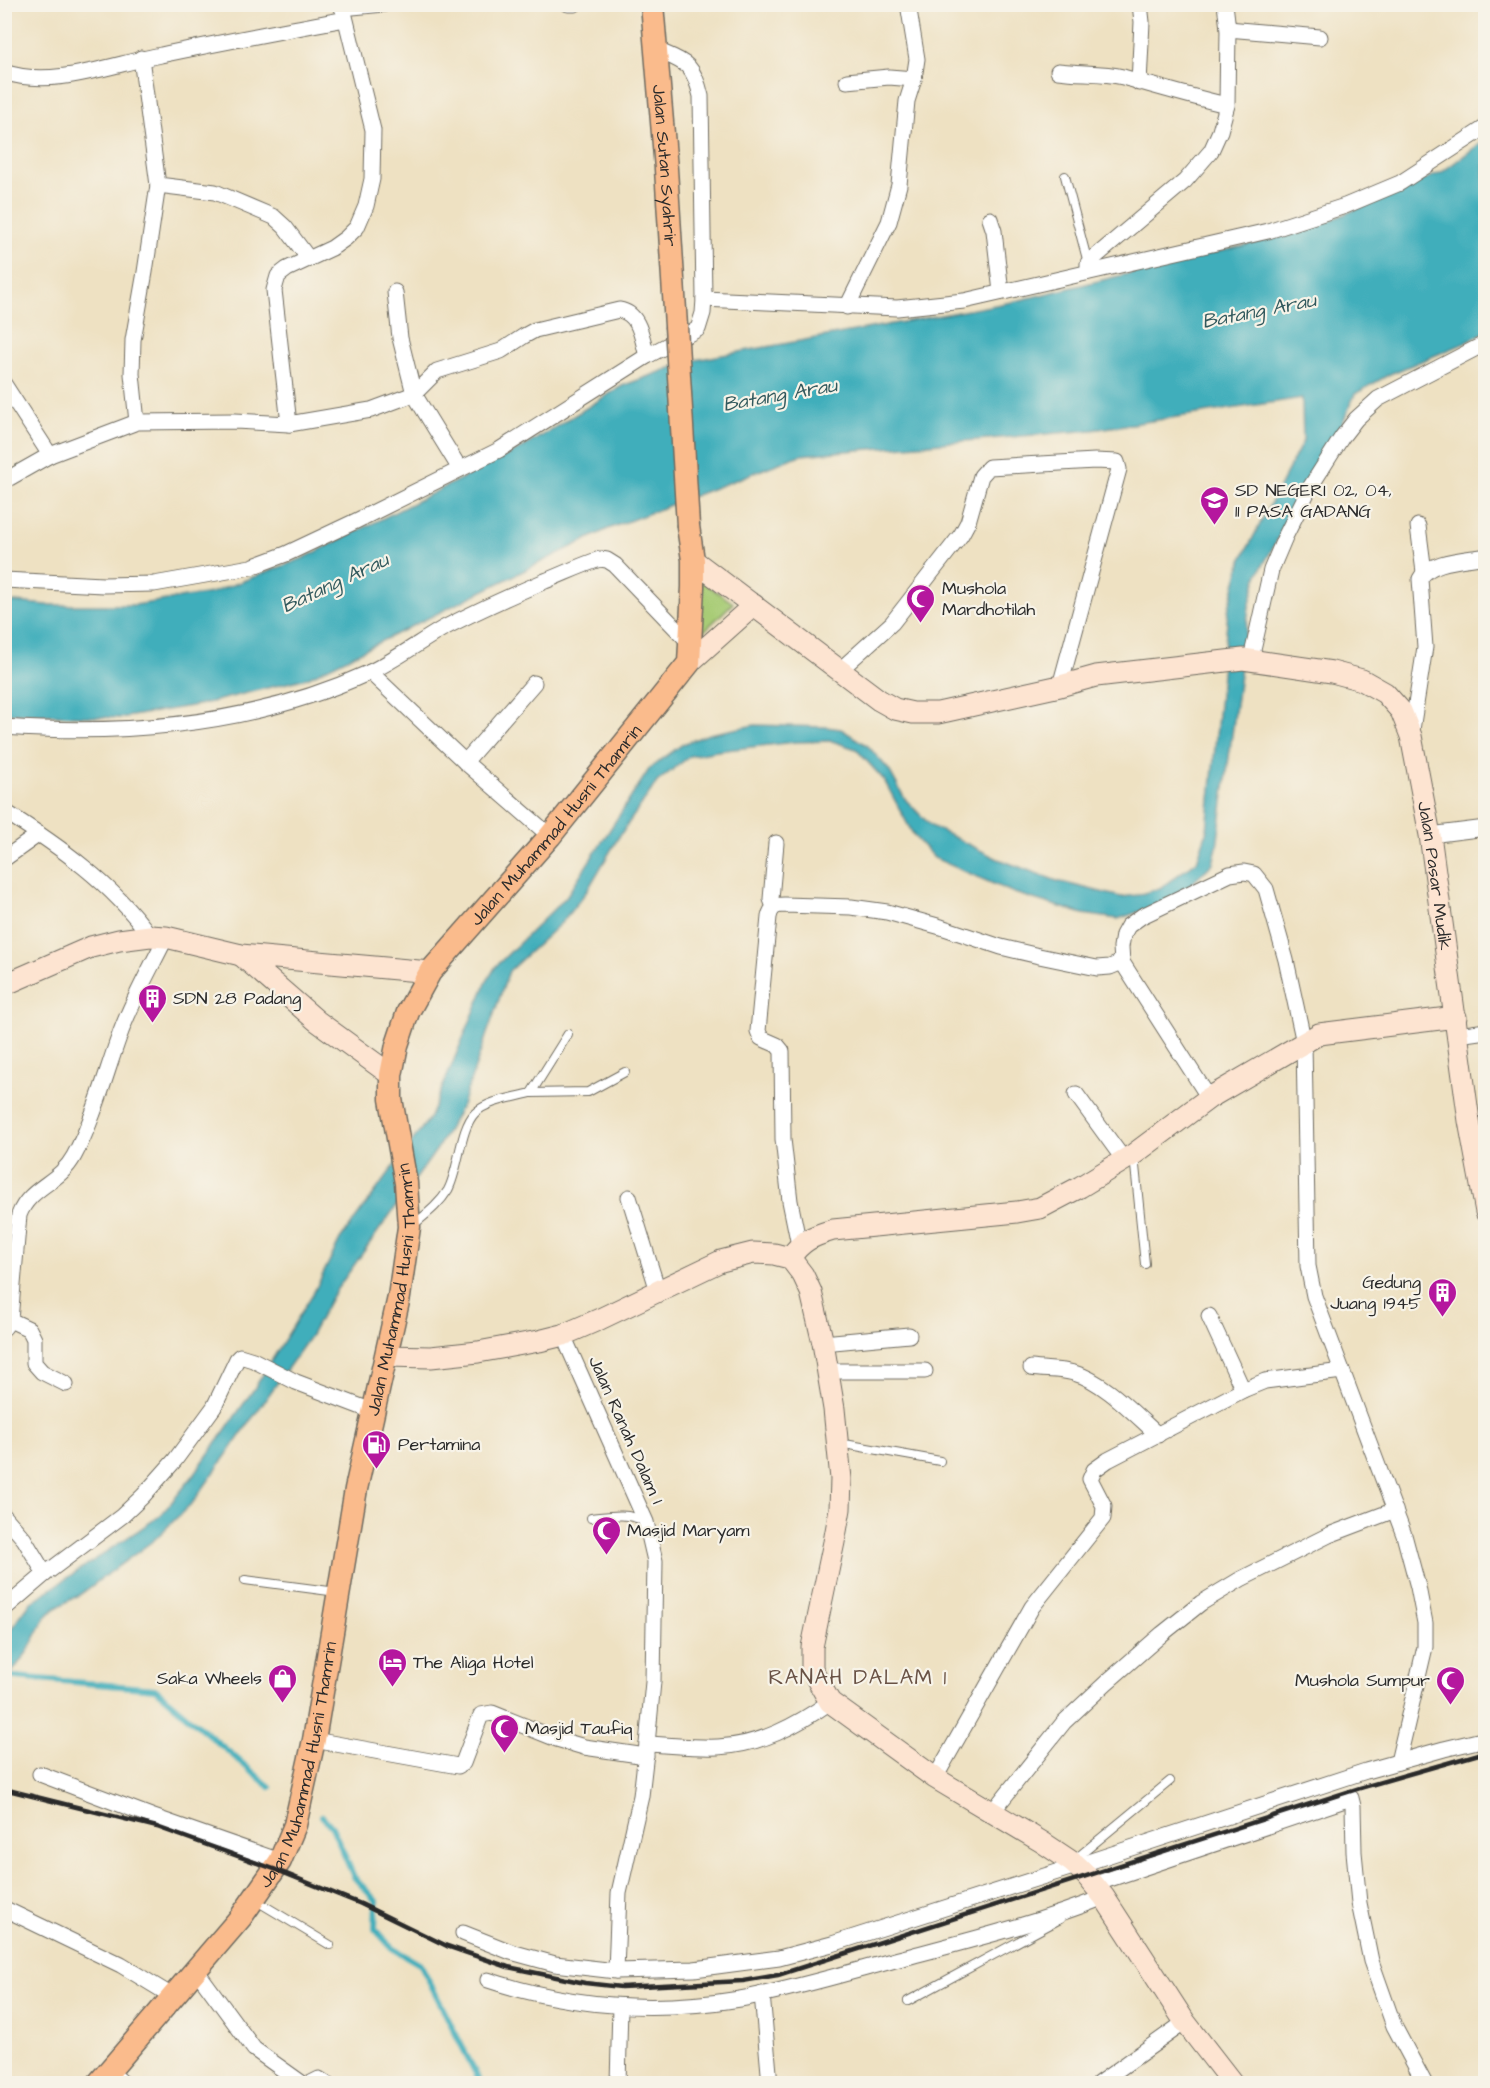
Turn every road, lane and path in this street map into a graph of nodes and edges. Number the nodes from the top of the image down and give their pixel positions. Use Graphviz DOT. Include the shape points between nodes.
graph roads {
  1 [pos="384,4"];
  2 [pos="568,4"];
  3 [pos="575,4"];
  4 [pos="652,4"];
  5 [pos="908,4"];
  6 [pos="1140,4"];
  7 [pos="1225,4"];
  8 [pos="343,10"];
  9 [pos="1227,29"];
  10 [pos="1320,37"];
  11 [pos="657,50"];
  12 [pos="141,58"];
  13 [pos="1058,71"];
  14 [pos="4,72"];
  15 [pos="914,79"];
  16 [pos="847,81"];
  17 [pos="1139,83"];
  18 [pos="1227,105"];
  19 [pos="1485,127"];
  20 [pos="1065,176"];
  21 [pos="158,185"];
  22 [pos="990,219"];
  23 [pos="309,259"];
  24 [pos="1088,268"];
  25 [pos="395,292"];
  26 [pos="1001,292"];
  27 [pos="704,299"];
  28 [pos="848,307"];
  29 [pos="1485,343"];
  30 [pos="647,356"];
  31 [pos="4,384"];
  32 [pos="414,394"];
  33 [pos="137,422"];
  34 [pos="289,423"];
  35 [pos="50,455"];
  36 [pos="460,469"];
  37 [pos="4,481"];
  38 [pos="1418,526"];
  39 [pos="1485,556"];
  40 [pos="693,560"];
  41 [pos="1424,572"];
  42 [pos="4,580"];
  43 [pos="754,605"];
  44 [pos="690,653"];
  45 [pos="1247,659"];
  46 [pos="840,670"];
  47 [pos="370,672"];
  48 [pos="534,683"];
  49 [pos="1060,686"];
  50 [pos="4,728"];
  51 [pos="1411,736"];
  52 [pos="465,762"];
  53 [pos="4,811"];
  54 [pos="1485,828"];
  55 [pos="39,834"];
  56 [pos="1430,834"];
  57 [pos="550,836"];
  58 [pos="776,843"];
  59 [pos="4,859"];
  60 [pos="774,907"];
  61 [pos="158,937"];
  62 [pos="241,956"];
  63 [pos="1122,962"];
  64 [pos="430,972"];
  65 [pos="4,985"];
  66 [pos="1457,1026"];
  67 [pos="1485,1031"];
  68 [pos="568,1034"];
  69 [pos="1304,1043"];
  70 [pos="625,1072"];
  71 [pos="391,1075"];
  72 [pos="531,1093"];
  73 [pos="1077,1094"];
  74 [pos="1209,1098"];
  75 [pos="1129,1157"];
  76 [pos="629,1197"];
  77 [pos="1485,1212"];
  78 [pos="409,1227"];
  79 [pos="795,1252"];
  80 [pos="1145,1264"];
  81 [pos="658,1291"];
  82 [pos="1209,1316"];
  83 [pos="7,1324"];
  84 [pos="563,1335"];
  85 [pos="909,1335"];
  86 [pos="823,1343"];
  87 [pos="386,1356"];
  88 [pos="1031,1368"];
  89 [pos="829,1371"];
  90 [pos="925,1371"];
  91 [pos="1342,1371"];
  92 [pos="66,1384"];
  93 [pos="1243,1390"];
  94 [pos="372,1411"];
  95 [pos="1158,1435"];
  96 [pos="838,1443"];
  97 [pos="940,1461"];
  98 [pos="1395,1510"];
  99 [pos="4,1516"];
  100 [pos="591,1518"];
  101 [pos="646,1522"];
  102 [pos="45,1574"];
  103 [pos="245,1580"];
  104 [pos="339,1592"];
  105 [pos="4,1609"];
  106 [pos="830,1702"];
  107 [pos="1485,1739"];
  108 [pos="314,1740"];
  109 [pos="647,1750"];
  110 [pos="1398,1762"];
  111 [pos="40,1774"];
  112 [pos="934,1778"];
  113 [pos="1170,1780"];
  114 [pos="993,1811"];
  115 [pos="280,1861"];
  116 [pos="1074,1864"];
  117 [pos="1099,1890"];
  118 [pos="254,1900"];
  119 [pos="1077,1908"];
  120 [pos="5,1909"];
  121 [pos="463,1933"];
  122 [pos="330,1945"];
  123 [pos="196,1971"];
  124 [pos="616,1971"];
  125 [pos="488,1980"];
  126 [pos="762,1994"];
  127 [pos="172,1996"];
  128 [pos="908,2001"];
  129 [pos="620,2007"];
  130 [pos="1185,2022"];
  131 [pos="110,2079"];
  132 [pos="303,2084"];
  133 [pos="309,2084"];
  134 [pos="327,2084"];
  135 [pos="618,2084"];
  136 [pos="770,2084"];
  137 [pos="1098,2084"];
  138 [pos="1233,2084"];
  139 [pos="1425,2084"];
  1 -- 8 [label="street"];
  2 -- 3 [label="street"];
  4 -- 11 [label="main road, Jalan Sutan Syahrir"];
  5 -- 15 [label="street" via="917,59"];
  6 -- 17 [label="street"];
  7 -- 9 [label="street"];
  8 -- 12 [label="street"];
  8 -- 23 [label="street" via="373,130 372,179 357,227 332,248"];
  9 -- 10 [label="street"];
  9 -- 18 [label="street"];
  11 -- 27 [label="street" via="687,64 700,96"];
  11 -- 40 [label="main road, Jalan Sutan Syahrir, bridge"];
  12 -- 14 [label="street" via="79,75 19,77"];
  12 -- 21 [label="street"];
  13 -- 17 [label="street" via="1097,73"];
  15 -- 16 [label="street"];
  15 -- 28 [label="street" via="907,101 893,211"];
  17 -- 18 [label="street"];
  18 -- 24 [label="street" via="1220,131 1202,164"];
  19 -- 24 [label="street" via="1400,183 1345,206 1268,231"];
  20 -- 24 [label="lane"];
  21 -- 23 [label="street" via="215,192 274,217"];
  21 -- 33 [label="street" via="131,358"];
  22 -- 26 [label="street"];
  23 -- 34 [label="street" via="278,276 274,290"];
  24 -- 26 [label="street"];
  25 -- 32 [label="street" via="400,339"];
  26 -- 28 [label="street" via="929,306"];
  27 -- 28 [label="street"];
  27 -- 30 [label="street" via="698,329"];
  29 -- 45 [label="street" via="1378,399 1341,437 1309,489 1271,570"];
  30 -- 32 [label="street" via="636,322 631,314 619,310 543,328 501,351 437,371"];
  30 -- 36 [label="street" via="520,437"];
  31 -- 35 [label="street"];
  32 -- 34 [label="street" via="371,410"];
  32 -- 36 [label="street"];
  33 -- 34 [label="street"];
  33 -- 35 [label="street"];
  35 -- 37 [label="street"];
  36 -- 42 [label="street" via="357,521 251,567 154,584"];
  38 -- 41 [label="street"];
  39 -- 41 [label="street" via="1433,566"];
  40 -- 43 [label="street, Jalan Pasar Mudik"];
  40 -- 44 [label="main road"];
  41 -- 51 [label="street" via="1419,591 1425,647"];
  43 -- 44 [label="street"];
  43 -- 46 [label="street, Jalan Pasar Mudik"];
  44 -- 47 [label="street" via="615,565 600,560 488,605"];
  44 -- 57 [label="main road, Jalan Muhammad Husni Thamrin"];
  45 -- 49 [label="street, Jalan Pasar Mudik" via="1096,676"];
  45 -- 51 [label="street, Jalan Pasar Mudik" via="1362,680 1385,693 1401,711"];
  46 -- 49 [label="street, Jalan Pasar Mudik" via="879,700 914,713 939,713"];
  46 -- 49 [label="street" via="892,623 961,535 981,476 989,467 1117,462 1119,469"];
  47 -- 50 [label="street" via="288,702 201,722 101,731"];
  47 -- 52 [label="street"];
  48 -- 52 [label="street"];
  51 -- 56 [label="street, Jalan Pasar Mudik"];
  52 -- 57 [label="street"];
  53 -- 55 [label="street"];
  54 -- 56 [label="street"];
  55 -- 59 [label="street"];
  55 -- 61 [label="street" via="99,880"];
  56 -- 66 [label="street, Jalan Pasar Mudik"];
  57 -- 64 [label="main road, Jalan Muhammad Husni Thamrin"];
  58 -- 60 [label="street" via="771,899"];
  60 -- 63 [label="street" via="887,912 1039,956 1097,968"];
  60 -- 79 [label="street" via="769,917 758,1031 761,1038 782,1051 783,1138"];
  61 -- 62 [label="street"];
  61 -- 65 [label="street" via="91,947"];
  61 -- 83 [label="street" via="76,1153 67,1168 24,1204"];
  62 -- 64 [label="street"];
  62 -- 71 [label="street" via="317,1021"];
  63 -- 69 [label="street" via="1124,935 1134,920 1230,874 1254,873 1268,895"];
  63 -- 74 [label="street"];
  64 -- 71 [label="main road, Jalan Muhammad Husni Thamrin" via="408,1012"];
  66 -- 67 [label="street"];
  66 -- 69 [label="street" via="1319,1034"];
  66 -- 77 [label="street, Jalan Pasar Mudik"];
  68 -- 72 [label="lane"];
  69 -- 74 [label="street"];
  69 -- 91 [label="street" via="1308,1266 1314,1296"];
  70 -- 72 [label="lane" via="588,1092"];
  71 -- 78 [label="main road, Jalan Muhammad Husni Thamrin"];
  72 -- 78 [label="lane" via="485,1106 475,1113 468,1123 447,1191 436,1206"];
  73 -- 75 [label="street"];
  74 -- 75 [label="street"];
  75 -- 79 [label="street" via="1040,1208 833,1230 814,1235"];
  75 -- 80 [label="lane"];
  76 -- 81 [label="street"];
  78 -- 87 [label="main road, Jalan Muhammad Husni Thamrin"];
  79 -- 81 [label="street" via="753,1253 721,1261"];
  79 -- 86 [label="street" via="811,1292"];
  81 -- 84 [label="street"];
  82 -- 93 [label="street"];
  83 -- 92 [label="street" via="29,1329 34,1339 34,1363 42,1372"];
  84 -- 87 [label="street" via="478,1352"];
  84 -- 101 [label="street, Jalan Ranah Dalam 1"];
  85 -- 86 [label="street"];
  86 -- 89 [label="street"];
  87 -- 94 [label="main road, Jalan Muhammad Husni Thamrin"];
  88 -- 95 [label="street" via="1083,1376"];
  89 -- 90 [label="street"];
  89 -- 96 [label="street"];
  91 -- 93 [label="street" via="1265,1382"];
  91 -- 98 [label="street"];
  93 -- 95 [label="street"];
  94 -- 102 [label="street" via="296,1382 243,1356 238,1358 214,1407 143,1496"];
  94 -- 104 [label="main road, Jalan Muhammad Husni Thamrin"];
  95 -- 112 [label="street" via="1091,1473 1091,1483 1104,1506 1103,1518 1032,1607"];
  96 -- 97 [label="lane"];
  96 -- 106 [label="street" via="840,1509 812,1647 812,1668"];
  98 -- 110 [label="street" via="1425,1623 1425,1641"];
  98 -- 114 [label="street" via="1329,1535 1241,1579 1201,1604 1064,1722"];
  99 -- 102 [label="street" via="24,1539"];
  100 -- 101 [label="lane" via="620,1514"];
  101 -- 109 [label="street, Jalan Ranah Dalam 1" via="655,1561 653,1682"];
  102 -- 105 [label="street"];
  103 -- 104 [label="lane"];
  104 -- 108 [label="main road, Jalan Muhammad Husni Thamrin"];
  106 -- 109 [label="street" via="776,1734 743,1743"];
  106 -- 112 [label="street"];
  107 -- 110 [label="street"];
  108 -- 109 [label="street" via="458,1766 463,1763 481,1715 492,1713 584,1747"];
  108 -- 115 [label="main road, Jalan Muhammad Husni Thamrin" via="296,1825"];
  109 -- 124 [label="street, Jalan Ranah Dalam 1" via="619,1893"];
  110 -- 116 [label="street"];
  111 -- 115 [label="street"];
  112 -- 114 [label="street"];
  113 -- 116 [label="lane"];
  114 -- 116 [label="street"];
  115 -- 118 [label="main road, Jalan Muhammad Husni Thamrin"];
  116 -- 117 [label="street"];
  116 -- 124 [label="street" via="779,1958 694,1969"];
  117 -- 119 [label="street"];
  117 -- 130 [label="street"];
  117 -- 139 [label="street" via="1350,1798 1359,1903 1371,1961 1394,2026"];
  118 -- 122 [label="lane"];
  118 -- 123 [label="main road, Jalan Muhammad Husni Thamrin"];
  119 -- 126 [label="street"];
  119 -- 128 [label="lane"];
  120 -- 127 [label="street" via="121,1965"];
  121 -- 124 [label="street" via="555,1964"];
  123 -- 127 [label="main road, Jalan Muhammad Husni Thamrin"];
  123 -- 132 [label="street" via="254,2049"];
  125 -- 129 [label="street" via="558,1999"];
  126 -- 129 [label="street" via="686,2005"];
  126 -- 136 [label="street"];
  127 -- 131 [label="main road, Jalan Muhammad Husni Thamrin"];
  129 -- 135 [label="street"];
  130 -- 137 [label="street"];
  130 -- 138 [label="street"];
  133 -- 134 [label="street" via="319,2079"];
}
